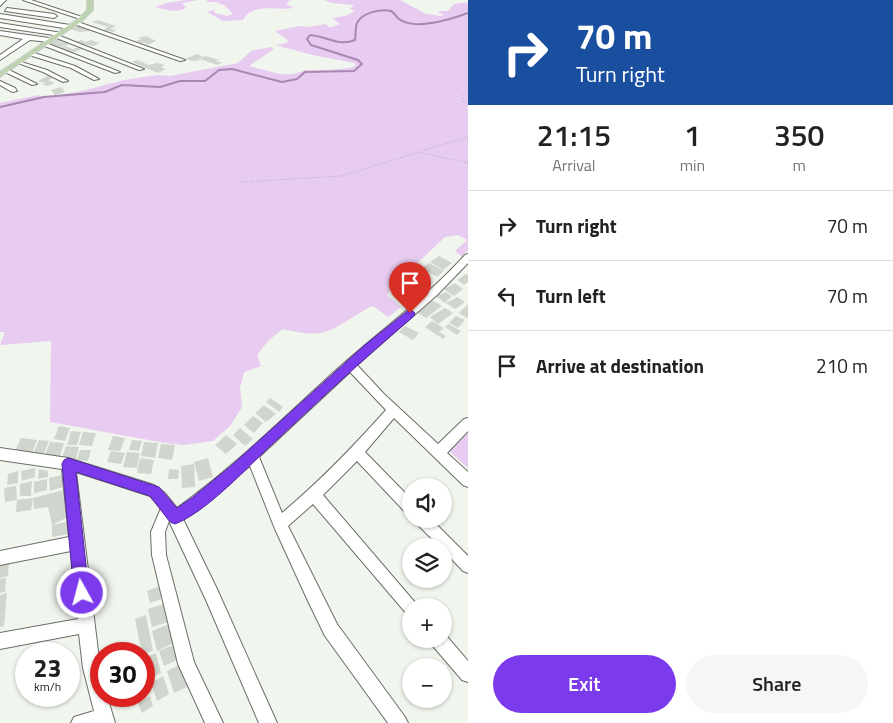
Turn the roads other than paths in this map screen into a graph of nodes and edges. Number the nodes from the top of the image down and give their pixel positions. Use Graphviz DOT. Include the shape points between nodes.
graph roads {
  1 [pos="26,0"];
  2 [pos="90,0"];
  3 [pos="1,4"];
  4 [pos="0,16"];
  5 [pos="54,16"];
  6 [pos="76,23"];
  7 [pos="0,25"];
  8 [pos="0,33"];
  9 [pos="58,35"];
  10 [pos="12,36"];
  11 [pos="30,37"];
  12 [pos="4,40"];
  13 [pos="47,42"];
  14 [pos="31,54"];
  15 [pos="0,58"];
  16 [pos="182,60"];
  17 [pos="20,62"];
  18 [pos="141,69"];
  19 [pos="117,72"];
  20 [pos="3,73"];
  21 [pos="96,79"];
  22 [pos="65,81"];
  23 [pos="0,83"];
  24 [pos="34,84"];
  25 [pos="14,92"];
  26 [pos="468,257"];
  27 [pos="350,366"];
  28 [pos="393,410"];
  29 [pos="468,423"];
  30 [pos="357,452"];
  31 [pos="438,453"];
  32 [pos="0,454"];
  33 [pos="252,455"];
  34 [pos="68,464"];
  35 [pos="468,480"];
  36 [pos="314,495"];
  37 [pos="402,499"];
  38 [pos="172,512"];
  39 [pos="280,524"];
  40 [pos="431,528"];
  41 [pos="76,543"];
  42 [pos="0,558"];
  43 [pos="468,566"];
  44 [pos="402,598"];
  45 [pos="86,625"];
  46 [pos="0,641"];
  47 [pos="446,648"];
  48 [pos="468,674"];
  49 [pos="105,720"];
  50 [pos="80,723"];
  51 [pos="214,723"];
  52 [pos="268,723"];
  53 [pos="399,723"];
  1 -- 6 [label="street"];
  2 -- 6 [label="main road" via="90,10"];
  3 -- 5 [label="street"];
  4 -- 6 [label="street"];
  6 -- 9 [label="main road"];
  6 -- 16 [label="street"];
  7 -- 9 [label="street"];
  8 -- 10 [label="street"];
  9 -- 13 [label="main road"];
  9 -- 18 [label="street"];
  10 -- 11 [label="street"];
  10 -- 12 [label="street"];
  11 -- 13 [label="street"];
  11 -- 15 [label="street"];
  13 -- 14 [label="main road"];
  13 -- 19 [label="street"];
  14 -- 17 [label="main road"];
  14 -- 21 [label="street" via="72,67"];
  17 -- 20 [label="main road"];
  17 -- 22 [label="street"];
  20 -- 24 [label="street"];
  23 -- 25 [label="street"];
  26 -- 27 [label="street"];
  27 -- 28 [label="street"];
  27 -- 33 [label="street"];
  28 -- 30 [label="street"];
  28 -- 31 [label="street"];
  29 -- 31 [label="street"];
  30 -- 36 [label="street"];
  30 -- 37 [label="street"];
  31 -- 35 [label="street"];
  32 -- 34 [label="street"];
  33 -- 38 [label="street" via="198,502"];
  33 -- 39 [label="street"];
  34 -- 38 [label="street" via="154,491"];
  34 -- 41 [label="street"];
  36 -- 39 [label="street"];
  36 -- 44 [label="street"];
  38 -- 51 [label="street" via="158,532 159,555 186,664"];
  38 -- 52 [label="street"];
  39 -- 53 [label="street" via="331,630"];
  40 -- 43 [label="street"];
  41 -- 42 [label="street"];
  41 -- 45 [label="street"];
  45 -- 46 [label="street"];
  45 -- 49 [label="street" via="91,668"];
  47 -- 48 [label="street"];
  49 -- 50 [label="street"];
}
